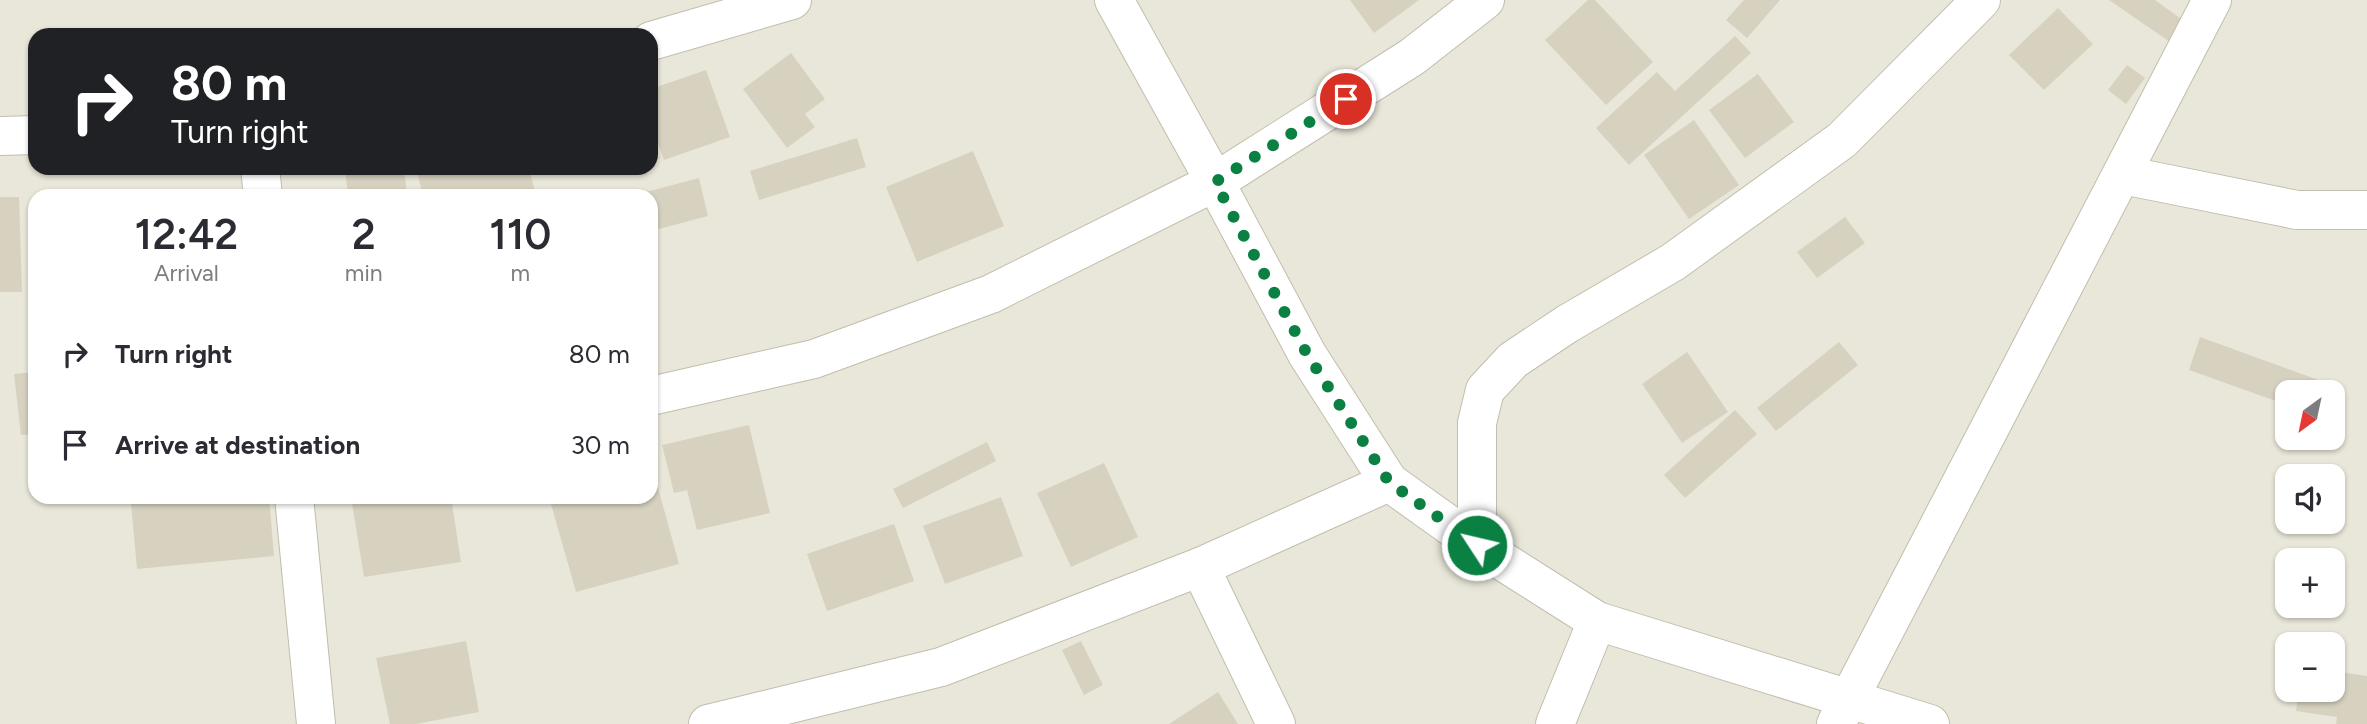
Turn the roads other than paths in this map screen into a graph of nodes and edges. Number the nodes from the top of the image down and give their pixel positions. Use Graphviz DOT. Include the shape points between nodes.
graph roads {
  1 [pos="792,0"];
  2 [pos="1114,0"];
  3 [pos="1485,0"];
  4 [pos="1981,0"];
  5 [pos="2212,0"];
  6 [pos="658,39"];
  7 [pos="28,135"];
  8 [pos="0,136"];
  9 [pos="2123,175"];
  10 [pos="1215,182"];
  11 [pos="2367,210"];
  12 [pos="658,394"];
  13 [pos="1389,482"];
  14 [pos="295,504"];
  15 [pos="1477,545"];
  16 [pos="1200,566"];
  17 [pos="1597,621"];
  18 [pos="1843,711"];
  19 [pos="316,724"];
  20 [pos="708,724"];
  21 [pos="1276,724"];
  22 [pos="1555,724"];
  23 [pos="1930,724"];
  1 -- 6 [label="street"];
  2 -- 10 [label="street"];
  3 -- 10 [label="street" via="1412,57"];
  4 -- 15 [label="street" via="1842,140 1673,262 1513,359 1485,390 1477,423"];
  5 -- 9 [label="street"];
  7 -- 8 [label="street"];
  9 -- 11 [label="street" via="2297,210"];
  9 -- 18 [label="street"];
  10 -- 12 [label="street" via="990,293 814,359"];
  10 -- 13 [label="street" via="1307,354"];
  13 -- 15 [label="street"];
  13 -- 16 [label="street"];
  14 -- 19 [label="street"];
  15 -- 17 [label="street"];
  16 -- 20 [label="street" via="941,667"];
  16 -- 21 [label="street"];
  17 -- 18 [label="street"];
  17 -- 22 [label="street"];
  18 -- 23 [label="street"];
}
